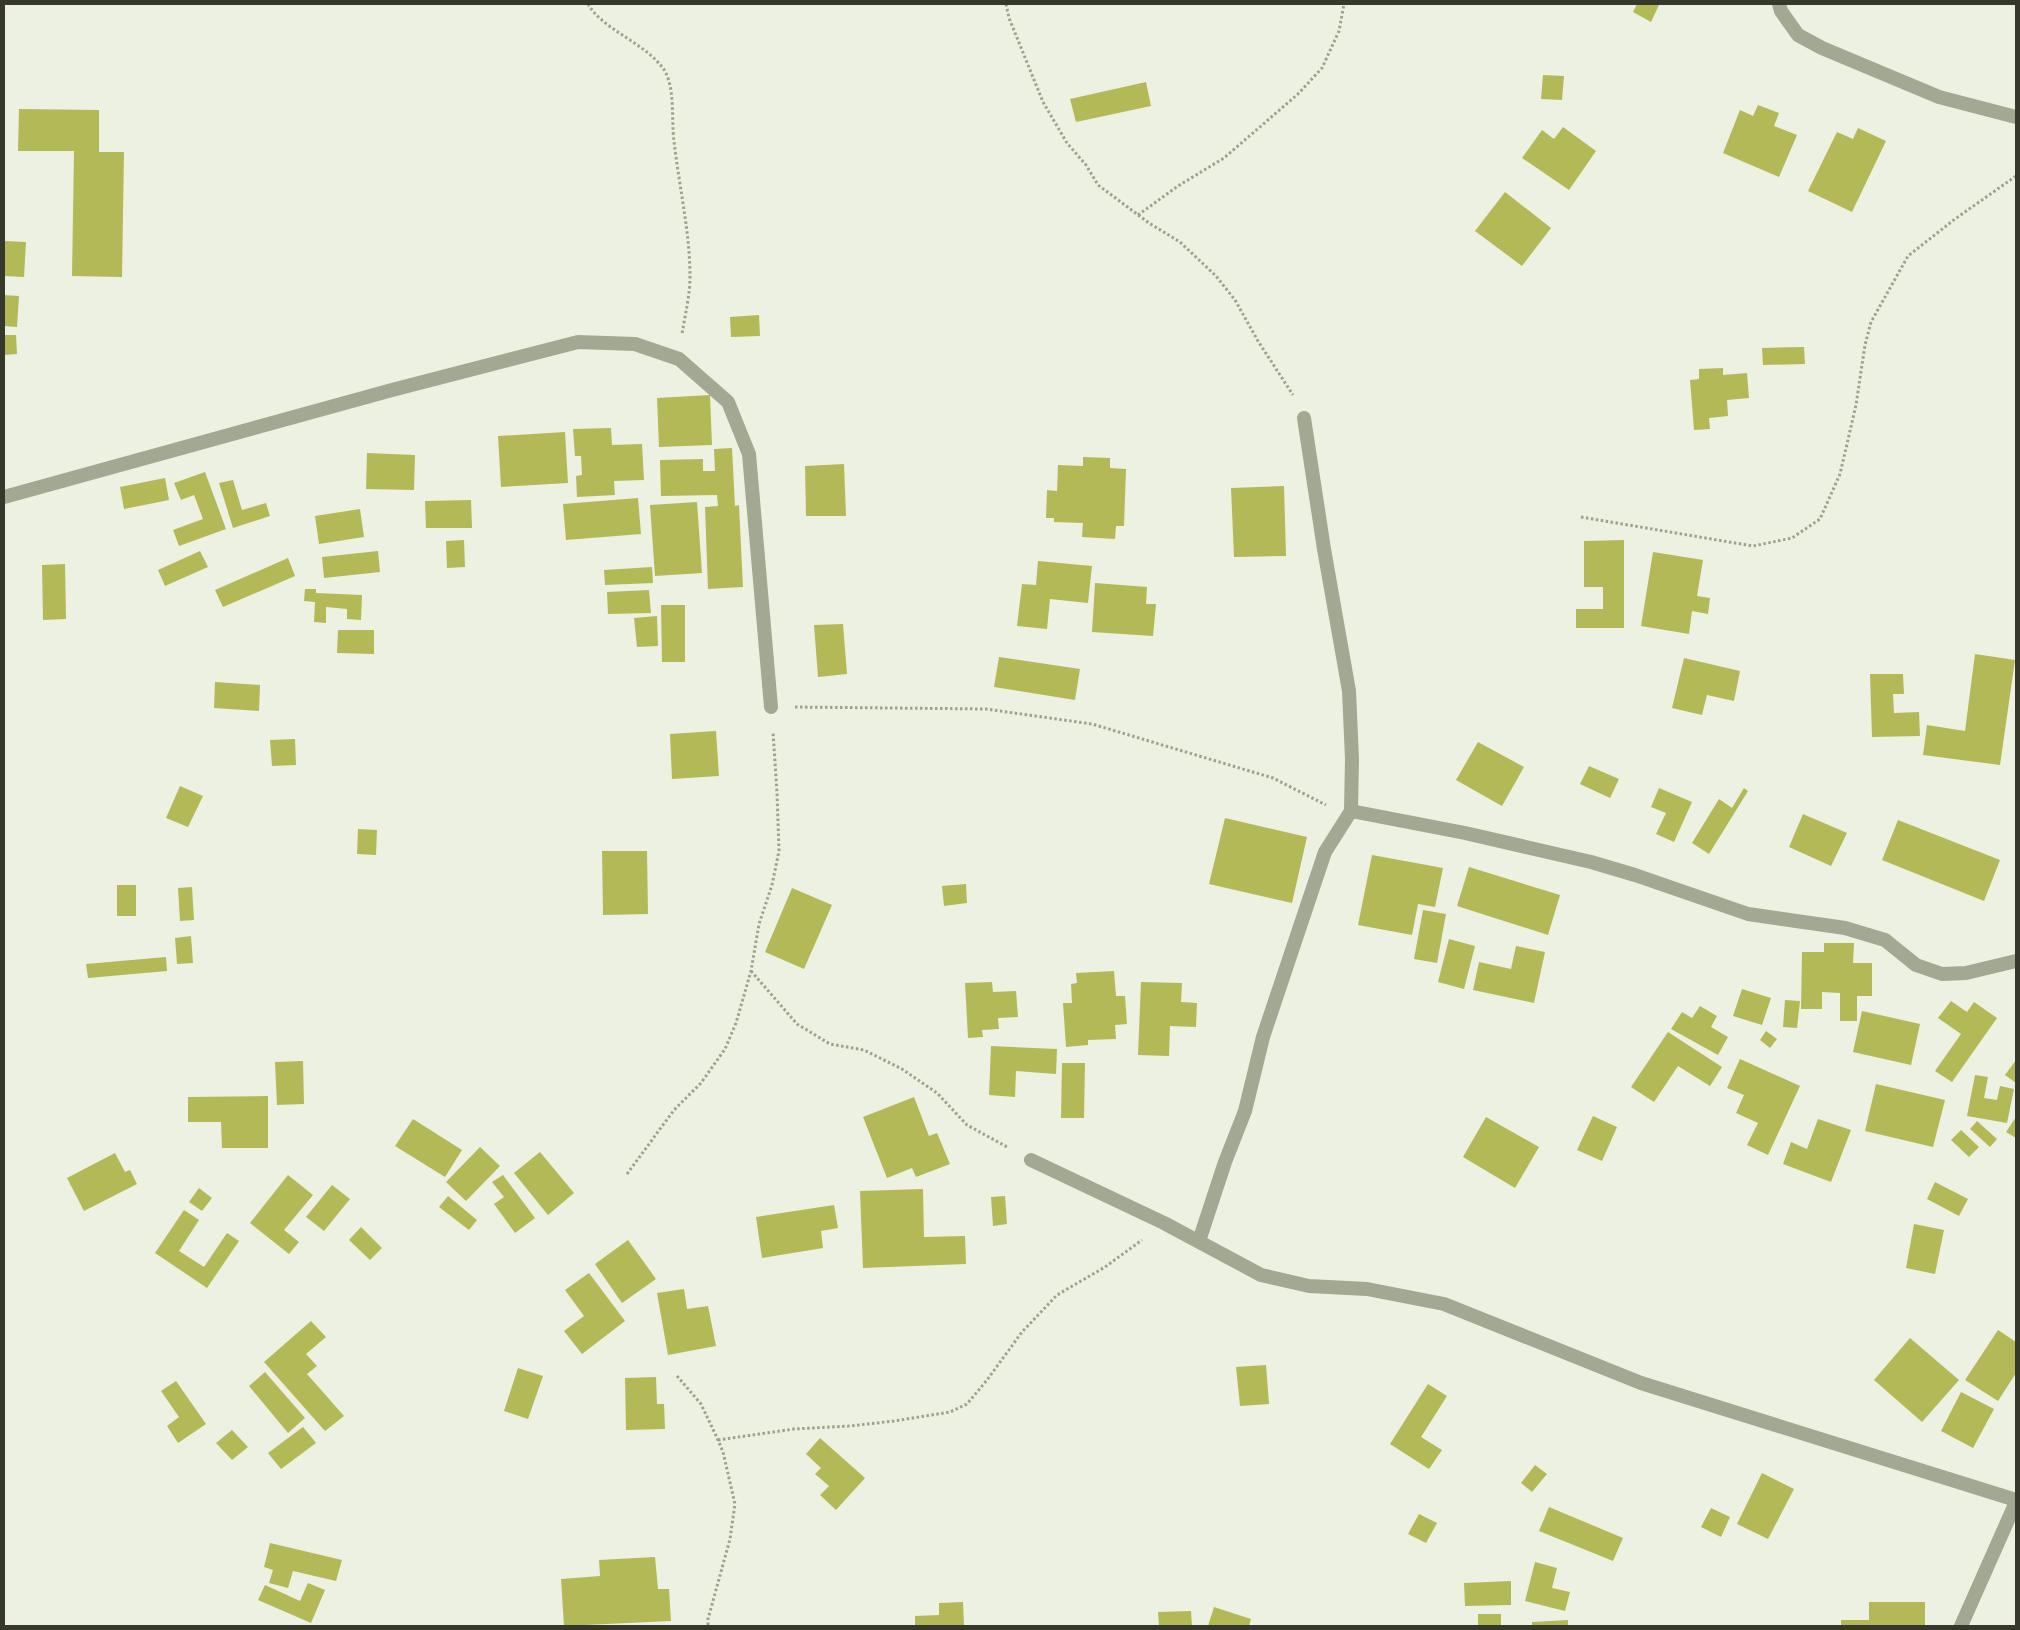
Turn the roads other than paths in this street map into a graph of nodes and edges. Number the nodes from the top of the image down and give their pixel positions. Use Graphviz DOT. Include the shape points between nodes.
graph roads {
  1 [pos="1779,4"];
  2 [pos="2016,117"];
  3 [pos="1304,418"];
  4 [pos="4,497"];
  5 [pos="771,707"];
  6 [pos="1350,814"];
  7 [pos="2016,961"];
  8 [pos="1031,1160"];
  9 [pos="1199,1241"];
  10 [pos="2016,1501"];
  11 [pos="1961,1626"];
  1 -- 2 [label="street" via="1798,35 1822,48 1939,97"];
  3 -- 6 [label="street" via="1348,691 1352,760"];
  4 -- 5 [label="street" via="578,342 636,344 679,359 728,402 748,454"];
  6 -- 7 [label="street" via="1464,833 1591,862 1748,914 1845,928 1885,940 1916,965 1942,974 1966,973"];
  6 -- 9 [label="street" via="1324,852 1263,1037 1245,1111"];
  8 -- 9 [label="street"];
  9 -- 10 [label="street" via="1261,1274 1309,1286 1367,1289 1444,1304 1641,1383"];
  10 -- 11 [label="street"];
}
